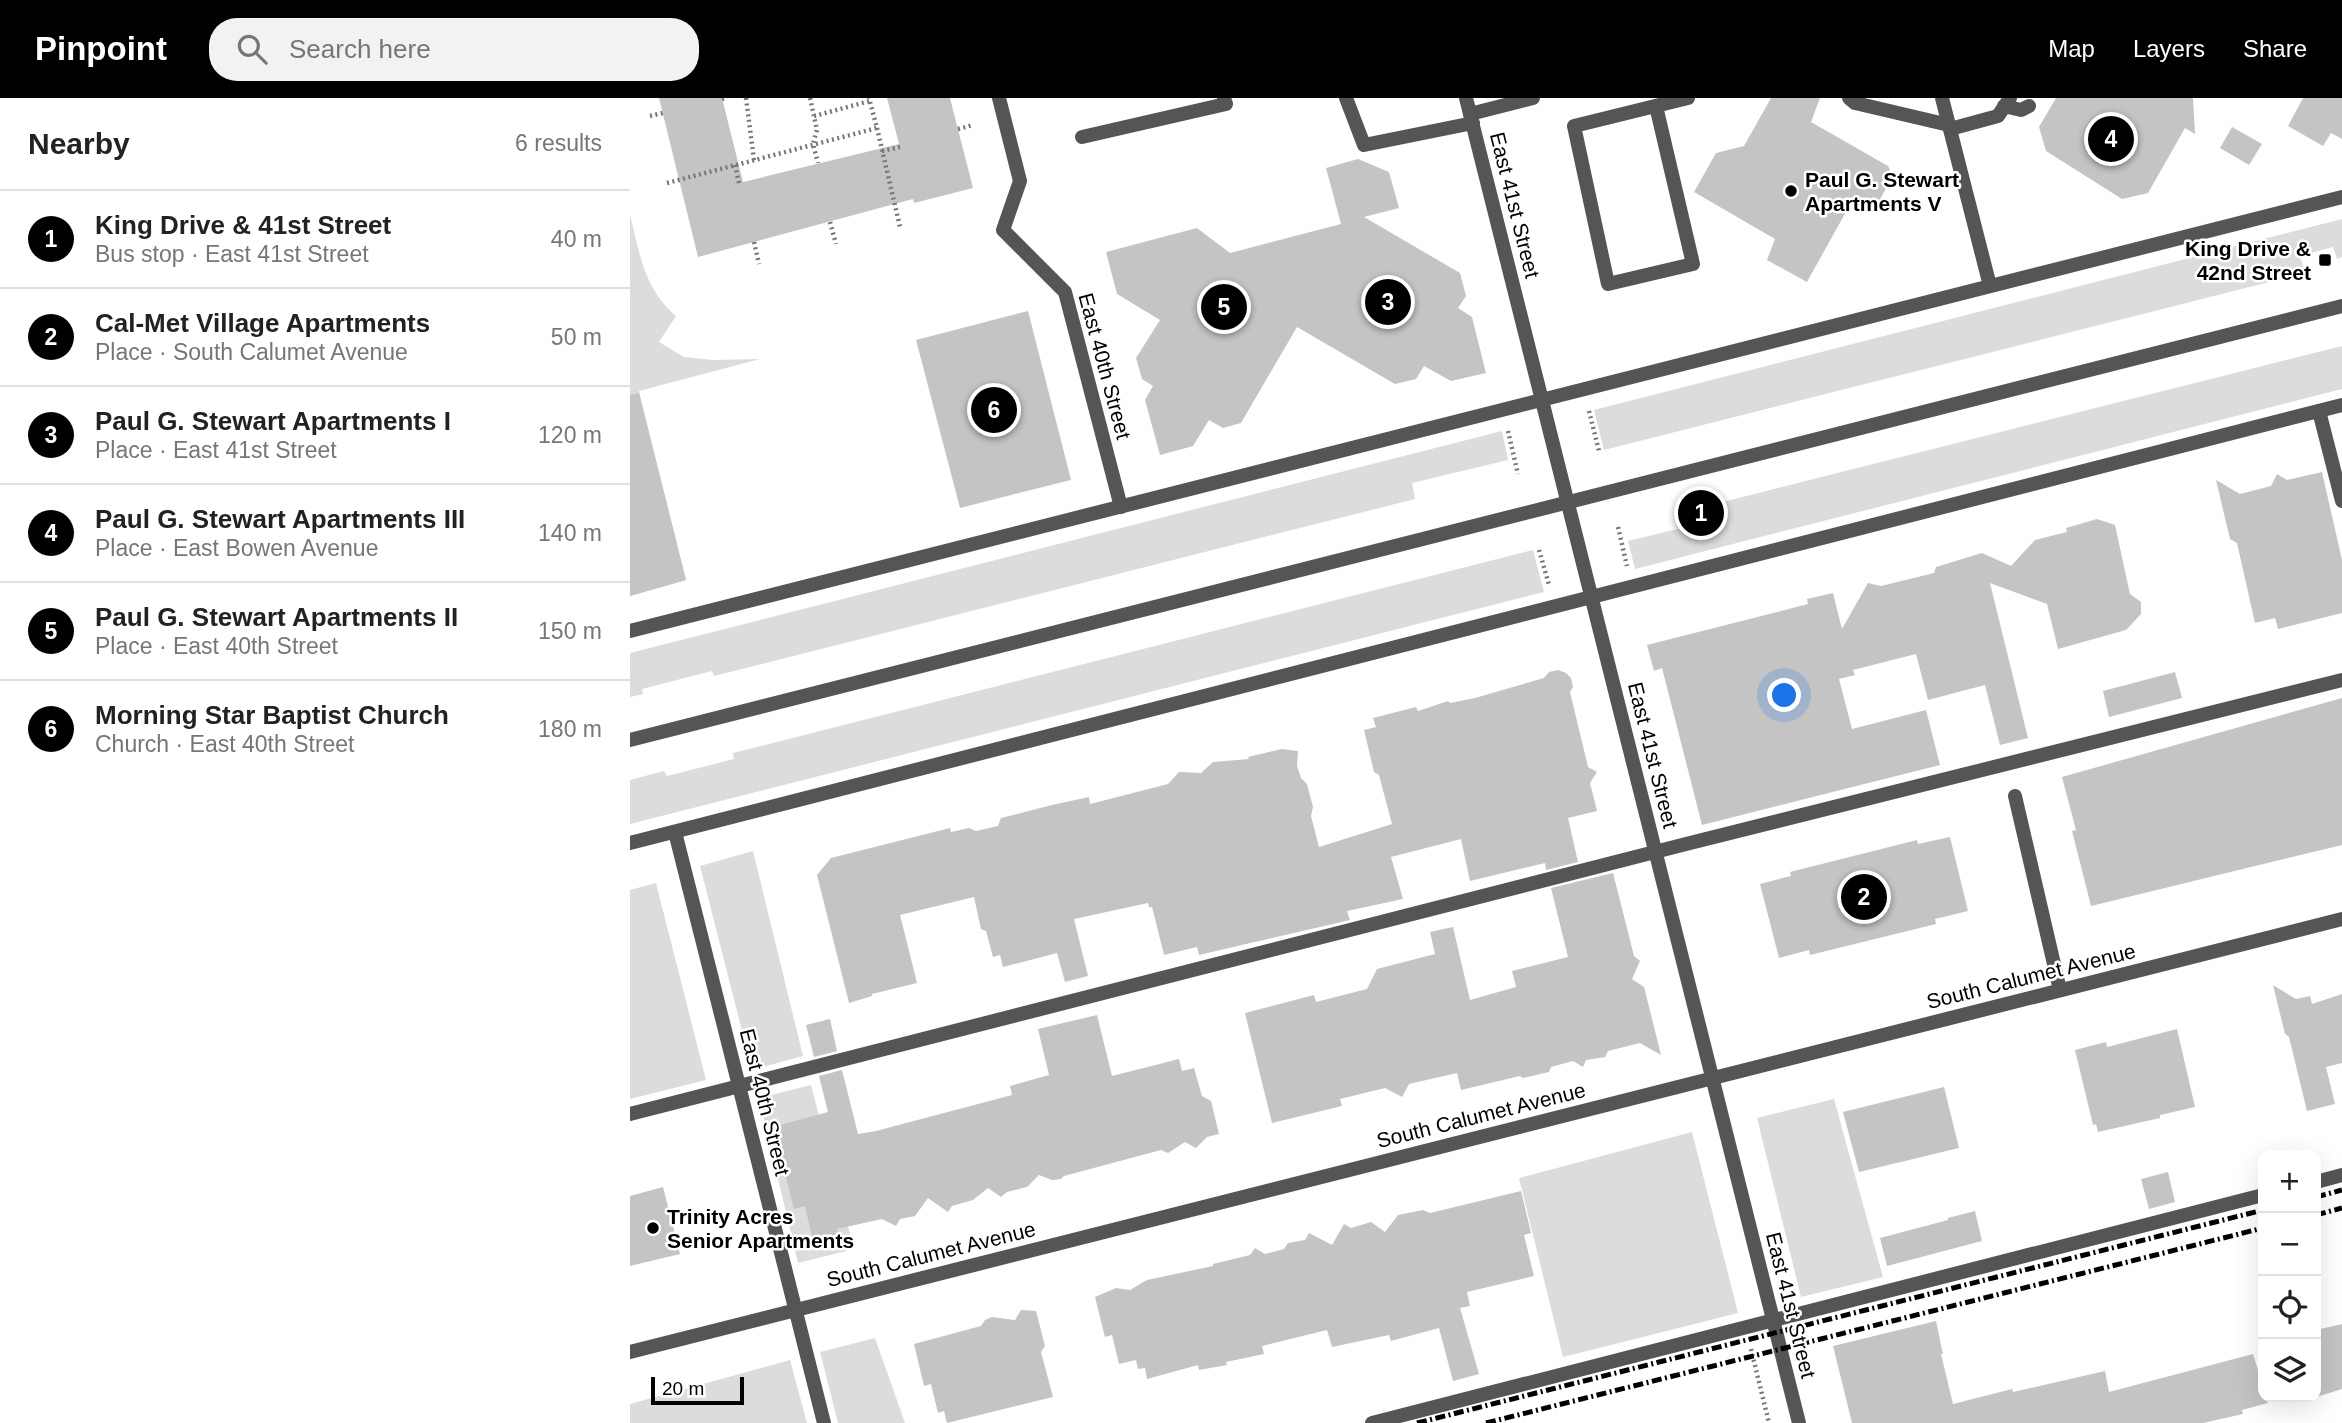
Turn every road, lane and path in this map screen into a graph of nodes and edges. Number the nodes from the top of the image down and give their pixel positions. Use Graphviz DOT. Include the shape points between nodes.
graph roads {
  1 [pos="746,98"];
  2 [pos="810,98"];
  3 [pos="999,98"];
  4 [pos="1224,98"];
  5 [pos="1346,98"];
  6 [pos="1466,98"];
  7 [pos="1532,98"];
  8 [pos="1688,98"];
  9 [pos="1942,98"];
  10 [pos="869,100"];
  11 [pos="1853,100"];
  12 [pos="2007,102"];
  13 [pos="1656,106"];
  14 [pos="2029,106"];
  15 [pos="663,113"];
  16 [pos="650,116"];
  17 [pos="814,116"];
  18 [pos="1472,118"];
  19 [pos="973,125"];
  20 [pos="1950,127"];
  21 [pos="877,128"];
  22 [pos="958,129"];
  23 [pos="1082,137"];
  24 [pos="813,144"];
  25 [pos="900,146"];
  26 [pos="882,150"];
  27 [pos="754,160"];
  28 [pos="818,163"];
  29 [pos="735,165"];
  30 [pos="667,183"];
  31 [pos="739,183"];
  32 [pos="2342,197"];
  33 [pos="830,222"];
  34 [pos="900,227"];
  35 [pos="754,242"];
  36 [pos="836,244"];
  37 [pos="759,264"];
  38 [pos="1990,286"];
  39 [pos="2342,306"];
  40 [pos="1542,400"];
  41 [pos="2342,405"];
  42 [pos="1589,411"];
  43 [pos="2319,411"];
  44 [pos="1508,431"];
  45 [pos="1599,451"];
  46 [pos="1518,474"];
  47 [pos="1568,501"];
  48 [pos="2342,501"];
  49 [pos="1121,507"];
  50 [pos="1618,527"];
  51 [pos="1539,550"];
  52 [pos="1628,571"];
  53 [pos="1550,589"];
  54 [pos="1592,597"];
  55 [pos="630,631"];
  56 [pos="2342,680"];
  57 [pos="630,740"];
  58 [pos="2015,796"];
  59 [pos="675,832"];
  60 [pos="630,844"];
  61 [pos="1655,851"];
  62 [pos="2342,919"];
  63 [pos="2060,990"];
  64 [pos="1712,1078"];
  65 [pos="740,1086"];
  66 [pos="630,1114"];
  67 [pos="2342,1175"];
  68 [pos="2321,1181"];
  69 [pos="2258,1196"];
  70 [pos="796,1310"];
  71 [pos="1773,1321"];
  72 [pos="1745,1328"];
  73 [pos="630,1352"];
  74 [pos="824,1423"];
  75 [pos="1372,1423"];
  76 [pos="1769,1423"];
  77 [pos="1799,1423"];
  1 -- 27 [label="path"];
  2 -- 17 [label="path"];
  3 -- 49 [label="street, East 40th Street" via="1020,181 1003,230 1065,292"];
  4 -- 23 [label="street" via="1226,104"];
  5 -- 18 [label="street" via="1364,145"];
  6 -- 18 [label="street, East 41st Street"];
  7 -- 18 [label="street"];
  8 -- 13 [label="street"];
  9 -- 20 [label="street"];
  10 -- 17 [label="path"];
  10 -- 21 [label="path"];
  11 -- 20 [label="street"];
  12 -- 14 [label="street" via="2021,110"];
  12 -- 20 [label="street" via="1998,116"];
  13 -- 13 [label="street" via="1574,126 1608,284 1693,264"];
  15 -- 16 [label="path"];
  17 -- 24 [label="path"];
  18 -- 40 [label="street, East 41st Street"];
  19 -- 22 [label="path"];
  20 -- 38 [label="street"];
  21 -- 24 [label="path"];
  21 -- 26 [label="path"];
  24 -- 27 [label="path"];
  24 -- 28 [label="path"];
  25 -- 26 [label="path"];
  26 -- 34 [label="path"];
  27 -- 29 [label="path"];
  29 -- 30 [label="path"];
  29 -- 31 [label="path"];
  32 -- 38 [label="street"];
  33 -- 36 [label="path"];
  35 -- 37 [label="path"];
  38 -- 40 [label="street"];
  39 -- 47 [label="street"];
  40 -- 47 [label="street, East 41st Street"];
  40 -- 49 [label="street"];
  41 -- 43 [label="street"];
  42 -- 45 [label="path"];
  43 -- 48 [label="street"];
  43 -- 54 [label="street"];
  44 -- 46 [label="path"];
  47 -- 54 [label="street, East 41st Street"];
  47 -- 57 [label="street"];
  49 -- 55 [label="street"];
  50 -- 52 [label="path"];
  51 -- 53 [label="path"];
  54 -- 59 [label="street"];
  54 -- 61 [label="street, East 41st Street"];
  56 -- 61 [label="street"];
  58 -- 63 [label="street"];
  59 -- 60 [label="street"];
  59 -- 65 [label="street, East 40th Street"];
  61 -- 64 [label="street, East 41st Street"];
  61 -- 65 [label="street"];
  62 -- 63 [label="street, South Calumet Avenue"];
  63 -- 64 [label="street, South Calumet Avenue"];
  64 -- 70 [label="street, South Calumet Avenue"];
  64 -- 71 [label="street, East 41st Street"];
  65 -- 66 [label="street"];
  65 -- 70 [label="street, East 40th Street"];
  67 -- 68 [label="street"];
  69 -- 71 [label="street"];
  70 -- 73 [label="street, South Calumet Avenue"];
  70 -- 74 [label="street, East 40th Street"];
  71 -- 72 [label="street"];
  71 -- 77 [label="street, East 41st Street"];
  72 -- 75 [label="street"];
  72 -- 76 [label="path"];
}
